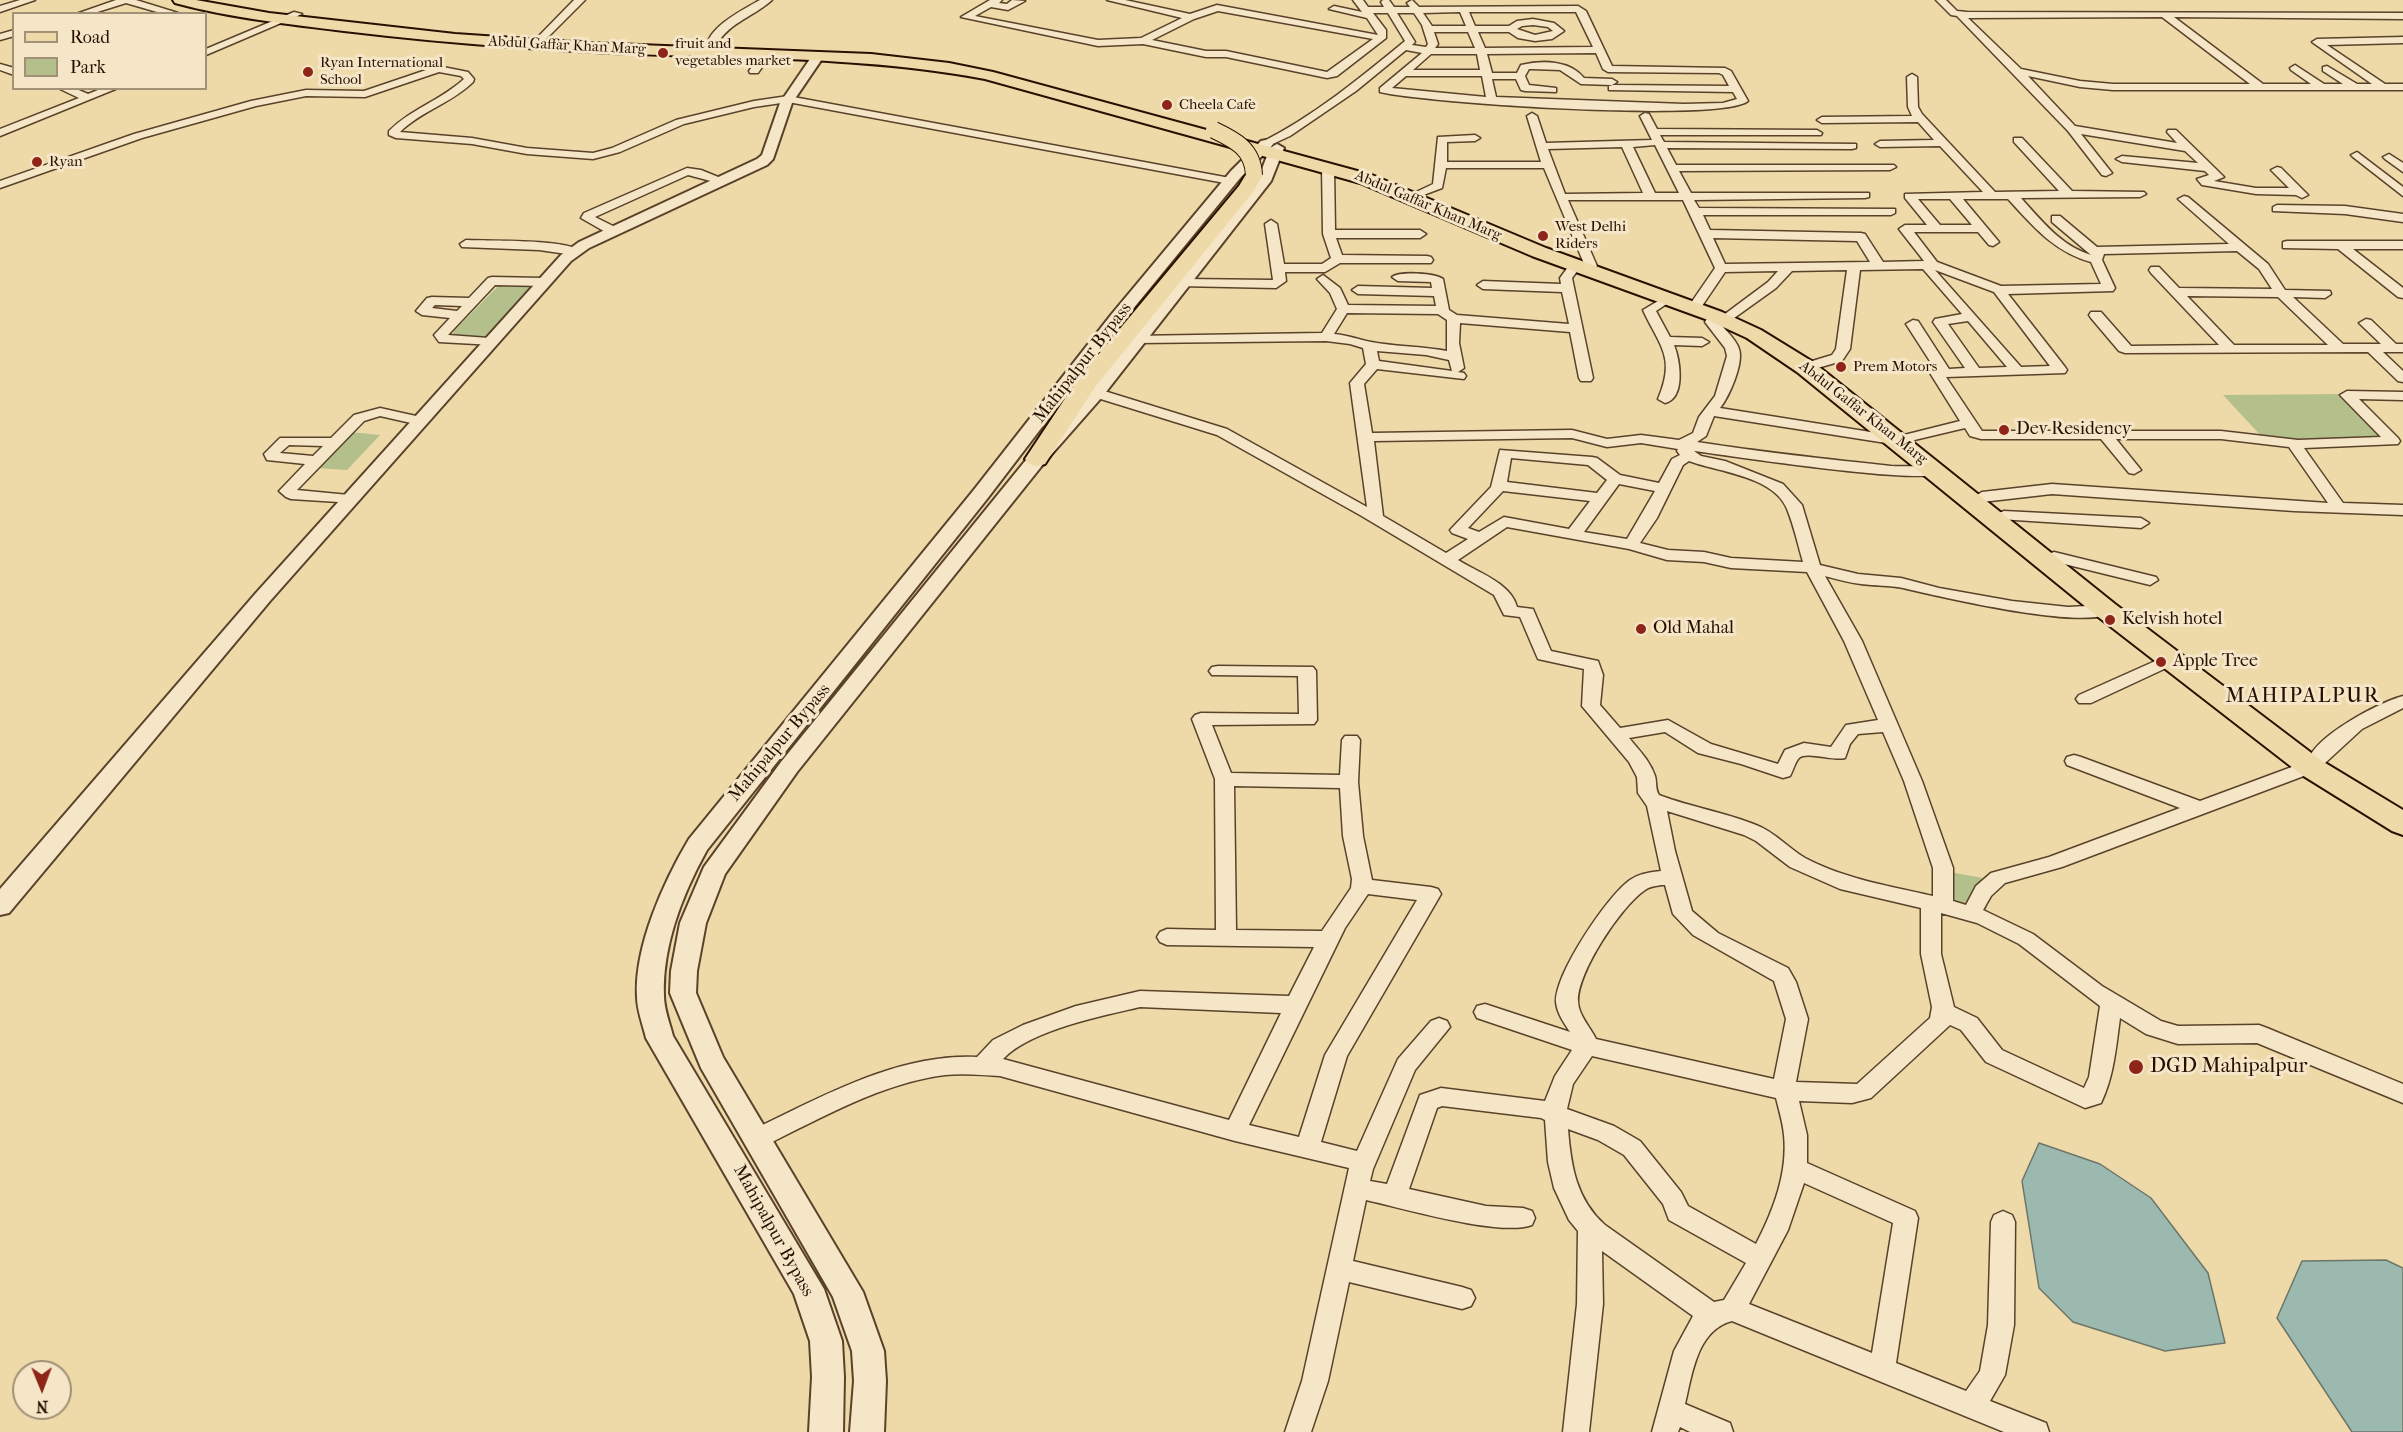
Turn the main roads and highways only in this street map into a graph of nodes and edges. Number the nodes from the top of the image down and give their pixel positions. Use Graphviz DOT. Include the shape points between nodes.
graph roads {
  1 [pos="180,0"];
  2 [pos="207,0"];
  3 [pos="286,16"];
  4 [pos="538,43"];
  5 [pos="905,55"];
  6 [pos="1207,132"];
  7 [pos="1272,146"];
  8 [pos="1583,266"];
  9 [pos="1714,312"];
  10 [pos="1904,439"];
  11 [pos="1037,459"];
  12 [pos="2314,764"];
  13 [pos="2403,810"];
  14 [pos="2403,824"];
  1 -- 3 [label="main road, Abdul Gaffar Khan Marg" via="206,7"];
  2 -- 3 [label="main road, Abdul Gaffar Khan Marg"];
  3 -- 4 [label="main road, Abdul Gaffar Khan Marg" via="427,37"];
  4 -- 5 [label="main road, Abdul Gaffar Khan Marg"];
  4 -- 6 [label="main road, Abdul Gaffar Khan Marg" via="918,63 974,72"];
  5 -- 6 [label="main road" via="992,70"];
  5 -- 7 [label="main road, Abdul Gaffar Khan Marg" via="947,56 1009,69"];
  6 -- 7 [label="main road, Abdul Gaffar Khan Marg"];
  6 -- 11 [label="main road" via="1233,163 1247,189 1086,384"];
  7 -- 8 [label="main road, Abdul Gaffar Khan Marg" via="1378,183"];
  7 -- 8 [label="main road, Abdul Gaffar Khan Marg" via="1373,175"];
  8 -- 9 [label="main road, Abdul Gaffar Khan Marg"];
  8 -- 9 [label="main road, Abdul Gaffar Khan Marg"];
  9 -- 10 [label="main road, Abdul Gaffar Khan Marg" via="1791,356"];
  9 -- 10 [label="main road, Abdul Gaffar Khan Marg" via="1772,337 1814,365"];
  10 -- 12 [label="main road, Abdul Gaffar Khan Marg" via="1982,497"];
  10 -- 12 [label="main road, Abdul Gaffar Khan Marg" via="1937,472 2106,610"];
  12 -- 13 [label="main road, Abdul Gaffar Khan Marg"];
  12 -- 14 [label="main road, Abdul Gaffar Khan Marg"];
}
